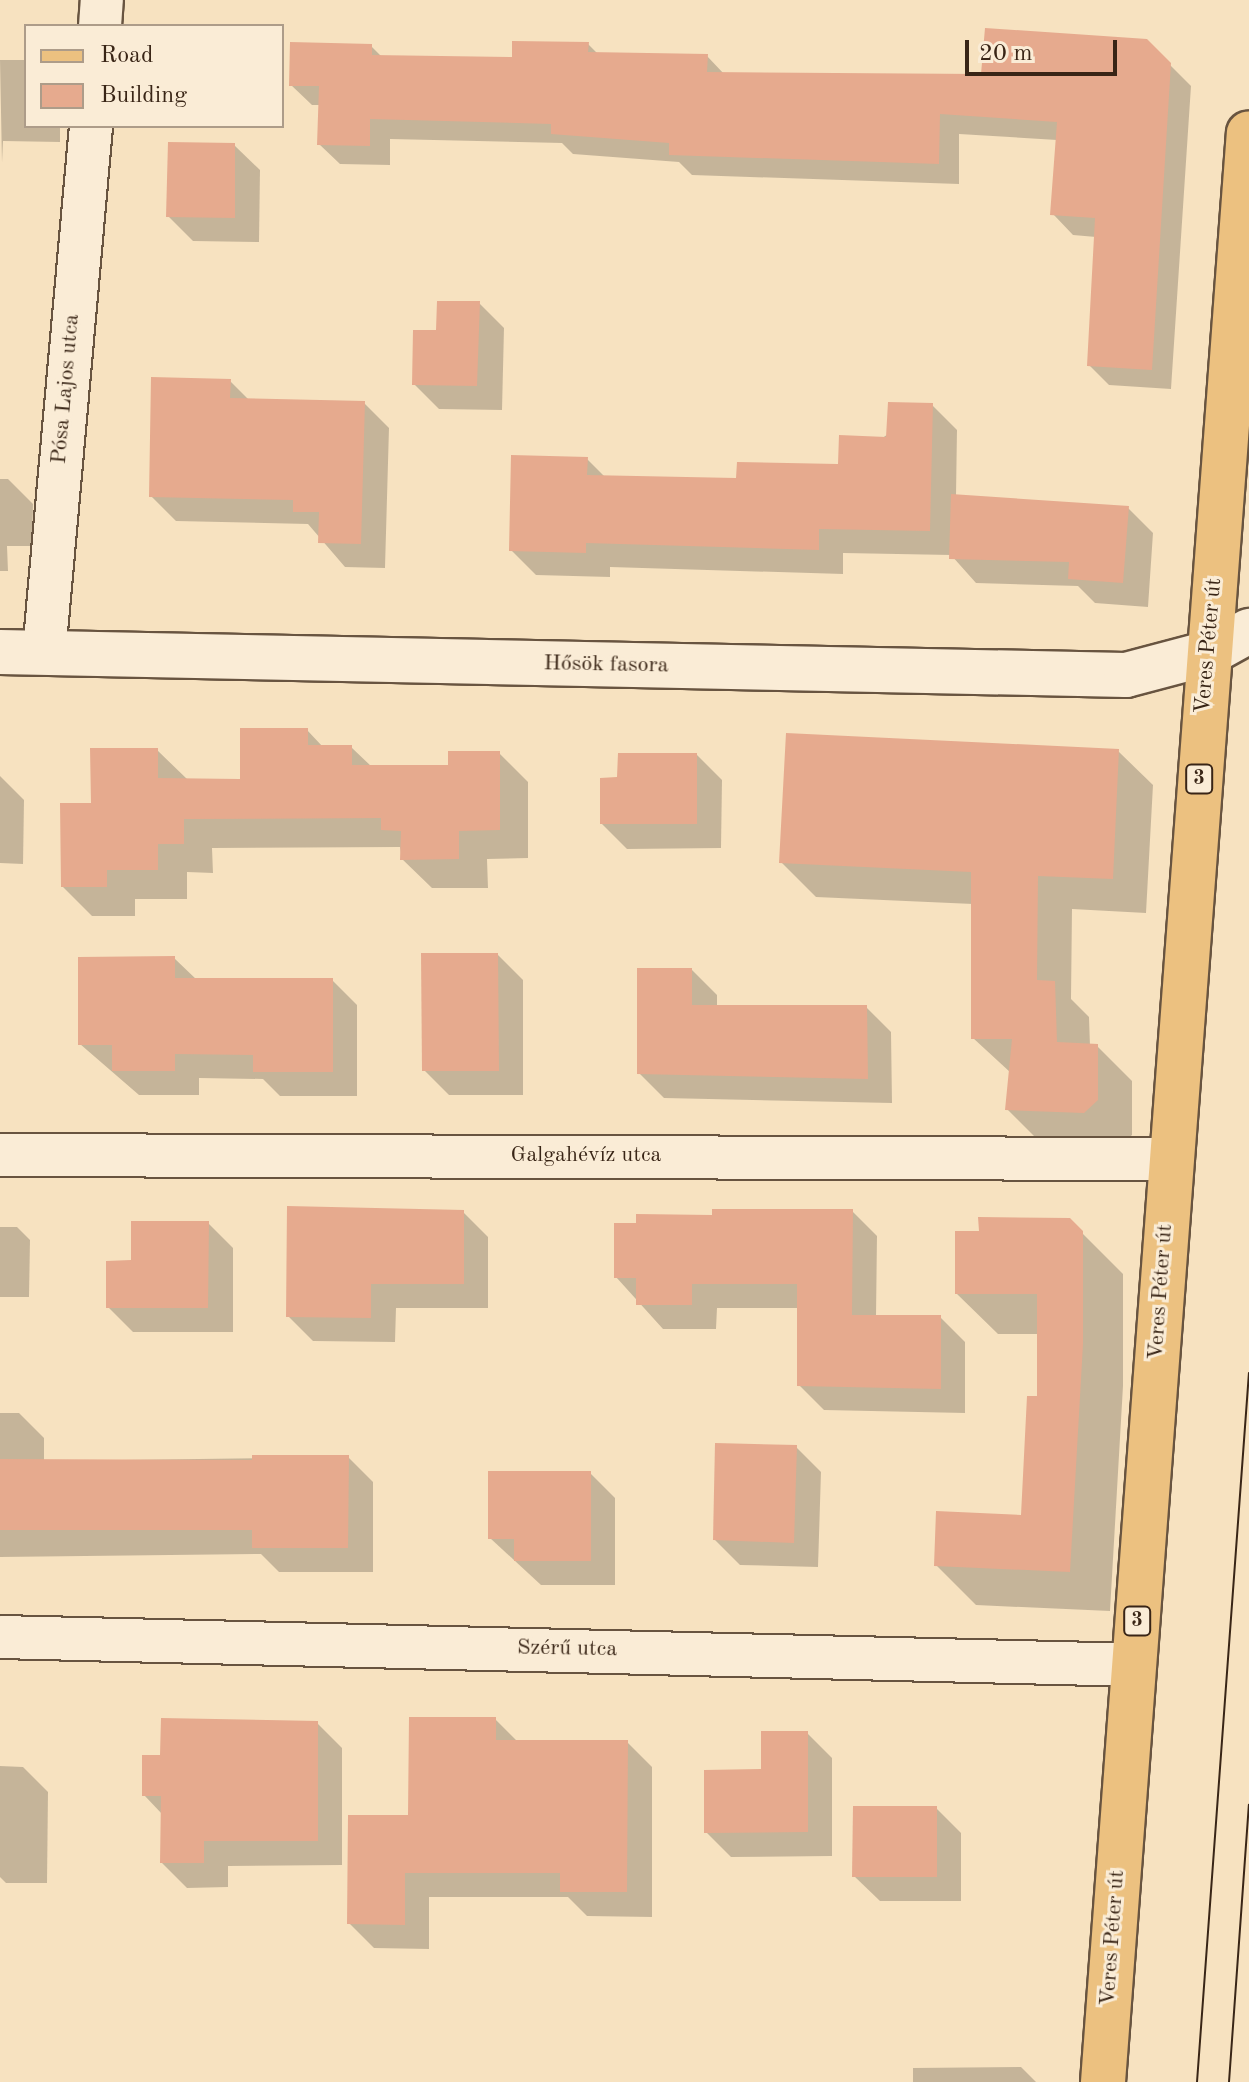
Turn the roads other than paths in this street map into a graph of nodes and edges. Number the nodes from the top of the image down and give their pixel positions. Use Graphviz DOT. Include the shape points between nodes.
graph roads {
  1 [pos="102,0"];
  2 [pos="100,24"];
  3 [pos="91,128"];
  4 [pos="1249,133"];
  5 [pos="1235,506"];
  6 [pos="1249,631"];
  7 [pos="0,652"];
  8 [pos="44,653"];
  9 [pos="1209,653"];
  10 [pos="0,1155"];
  11 [pos="1171,1159"];
  12 [pos="0,1637"];
  13 [pos="1134,1665"];
  14 [pos="1103,2082"];
  1 -- 2 [label="street"];
  3 -- 8 [label="street, Pósa Lajos utca"];
  4 -- 5 [label="main road, Veres Péter út / 3"];
  5 -- 9 [label="main road, Veres Péter út / 3"];
  6 -- 9 [label="street, Hősök fasora"];
  7 -- 8 [label="street, Hősök fasora"];
  8 -- 9 [label="street, Hősök fasora" via="1126,675"];
  9 -- 11 [label="main road, Veres Péter út / 3"];
  10 -- 11 [label="street, Galgahévíz utca"];
  11 -- 13 [label="main road, Veres Péter út / 3"];
  12 -- 13 [label="street, Szérű utca"];
  13 -- 14 [label="main road, Veres Péter út / 3"];
}
